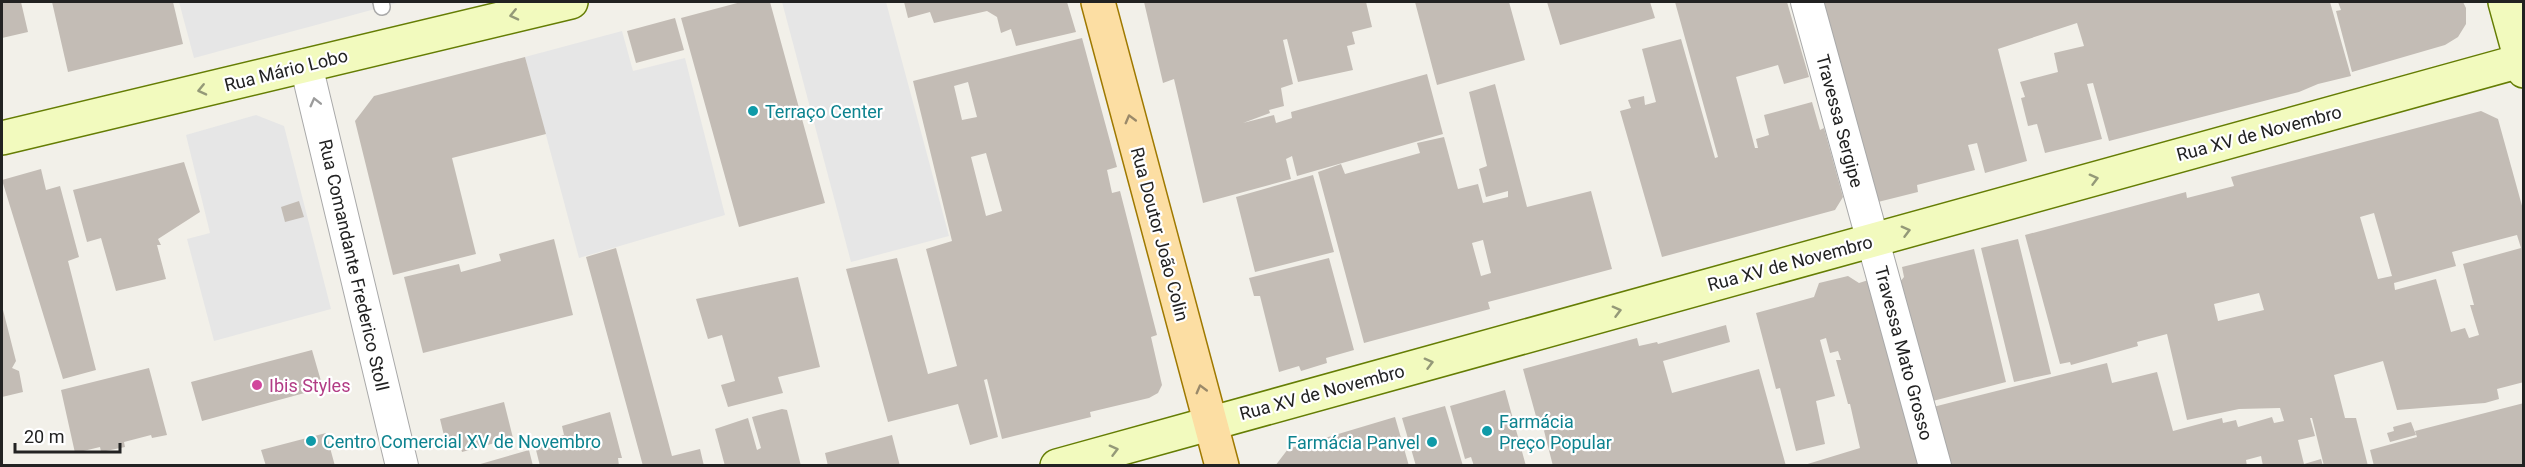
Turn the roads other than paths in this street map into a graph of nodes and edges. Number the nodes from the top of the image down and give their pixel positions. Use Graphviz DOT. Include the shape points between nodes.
graph roads {
  1 [pos="571,2"];
  2 [pos="1098,2"];
  3 [pos="1807,2"];
  4 [pos="2505,2"];
  5 [pos="2523,64"];
  6 [pos="306,65"];
  7 [pos="2,138"];
  8 [pos="1873,240"];
  9 [pos="1210,423"];
  10 [pos="402,465"];
  11 [pos="1057,465"];
  12 [pos="1222,465"];
  13 [pos="1935,465"];
  1 -- 6 [label="main road, Rua Mário Lobo, one-way"];
  9 -- 2 [label="main road, Rua Doutor João Colin, one-way"];
  3 -- 8 [label="street, Travessa Sergipe"];
  4 -- 5 [label="main road"];
  8 -- 5 [label="main road, Rua XV de Novembro, one-way"];
  6 -- 7 [label="main road, Rua Mário Lobo, one-way"];
  10 -- 6 [label="street, Rua Comandante Frederico Stoll, one-way"];
  9 -- 8 [label="main road, Rua XV de Novembro, one-way"];
  8 -- 13 [label="street, Travessa Mato Grosso"];
  11 -- 9 [label="main road, Rua XV de Novembro, one-way"];
  9 -- 12 [label="main road, Rua Doutor João Colin"];
}
